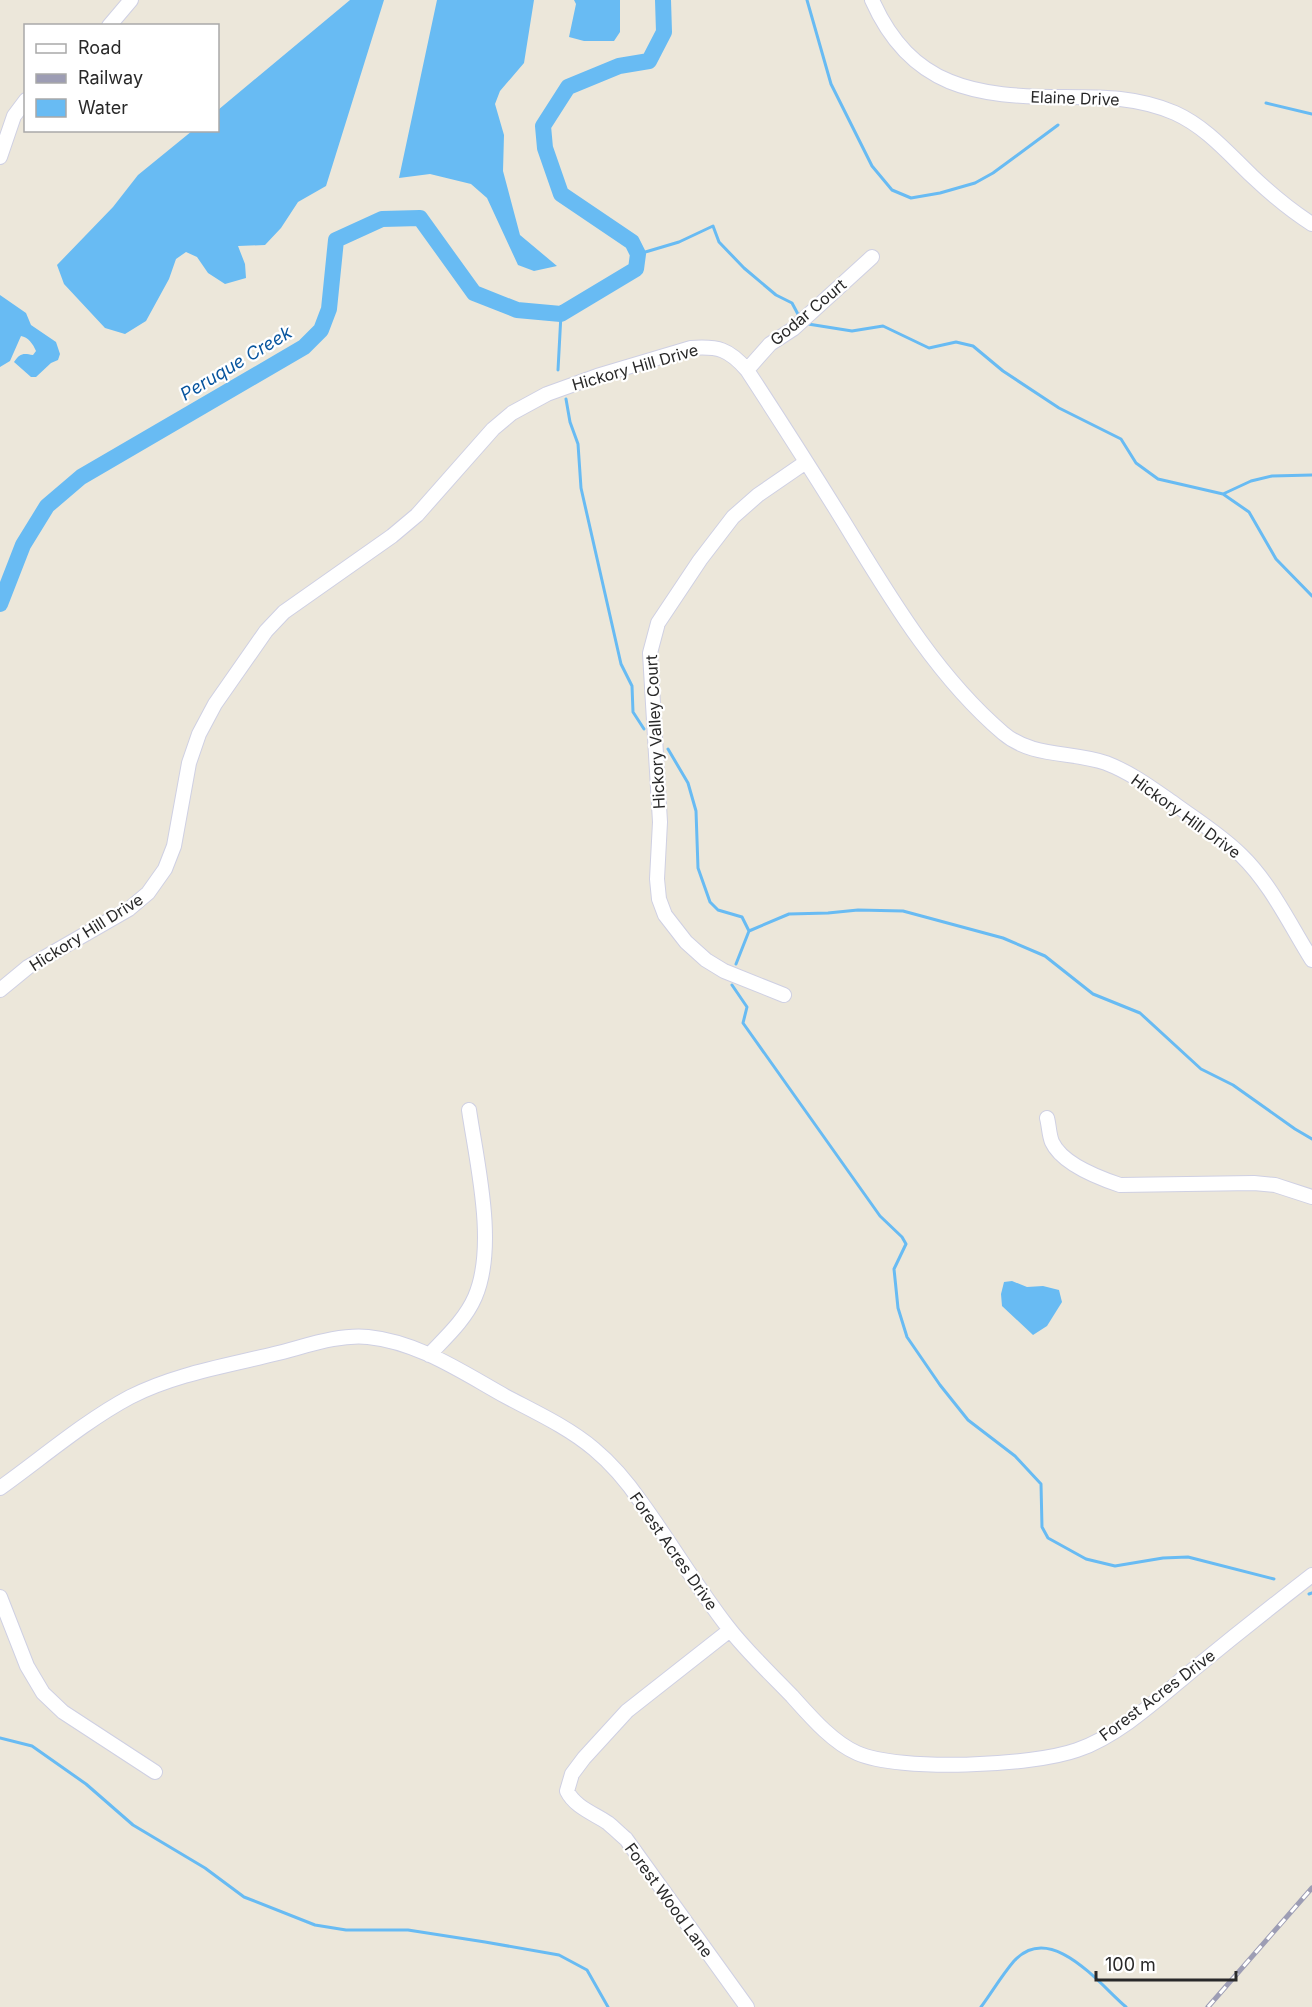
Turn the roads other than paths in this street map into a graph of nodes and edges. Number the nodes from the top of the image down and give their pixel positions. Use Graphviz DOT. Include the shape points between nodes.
graph roads {
  1 [pos="131,0"];
  2 [pos="872,0"];
  3 [pos="111,24"];
  4 [pos="24,103"];
  5 [pos="0,157"];
  6 [pos="1312,224"];
  7 [pos="872,257"];
  8 [pos="747,370"];
  9 [pos="806,462"];
  10 [pos="1312,960"];
  11 [pos="0,990"];
  12 [pos="784,995"];
  13 [pos="469,1110"];
  14 [pos="1047,1118"];
  15 [pos="1312,1197"];
  16 [pos="429,1354"];
  17 [pos="0,1488"];
  18 [pos="1312,1575"];
  19 [pos="0,1597"];
  20 [pos="730,1630"];
  21 [pos="155,1772"];
  22 [pos="747,2007"];
  1 -- 3 [label="street"];
  2 -- 6 [label="street, Elaine Drive" via="892,38 937,76 1006,96 1118,98 1158,106 1194,123 1225,147 1278,199"];
  4 -- 5 [label="street" via="14,116"];
  7 -- 8 [label="street, Godar Court" via="793,329 770,344"];
  8 -- 9 [label="street, Hickory Hill Drive"];
  8 -- 11 [label="street, Hickory Hill Drive" via="725,350 691,348 547,394 506,418 417,515 284,612 266,631 199,734 189,763 174,846 165,869 148,893 129,909 28,967"];
  9 -- 10 [label="street, Hickory Hill Drive" via="916,634 958,689 983,714 1005,735 1029,748 1104,762 1137,777 1216,834 1242,855 1266,885"];
  9 -- 12 [label="street, Hickory Valley Court" via="758,495 733,518 658,623 650,653 660,822 659,899 686,942 706,960"];
  13 -- 16 [label="street" via="484,1207 482,1269 475,1297 460,1322"];
  14 -- 15 [label="street" via="1052,1143 1063,1156 1079,1168 1120,1185 1254,1183"];
  16 -- 17 [label="street, Forest Acres Drive" via="403,1344 352,1336 190,1374 131,1397"];
  16 -- 20 [label="street, Forest Acres Drive" via="593,1448 641,1502"];
  18 -- 20 [label="street, Forest Acres Drive" via="1164,1694 1095,1743 1074,1752 963,1766 887,1761 856,1753 808,1714"];
  19 -- 21 [label="street" via="27,1666 43,1693 63,1712"];
  20 -- 22 [label="street, Forest Wood Lane" via="627,1711 584,1758 572,1774 567,1791 570,1798 626,1839"];
}
